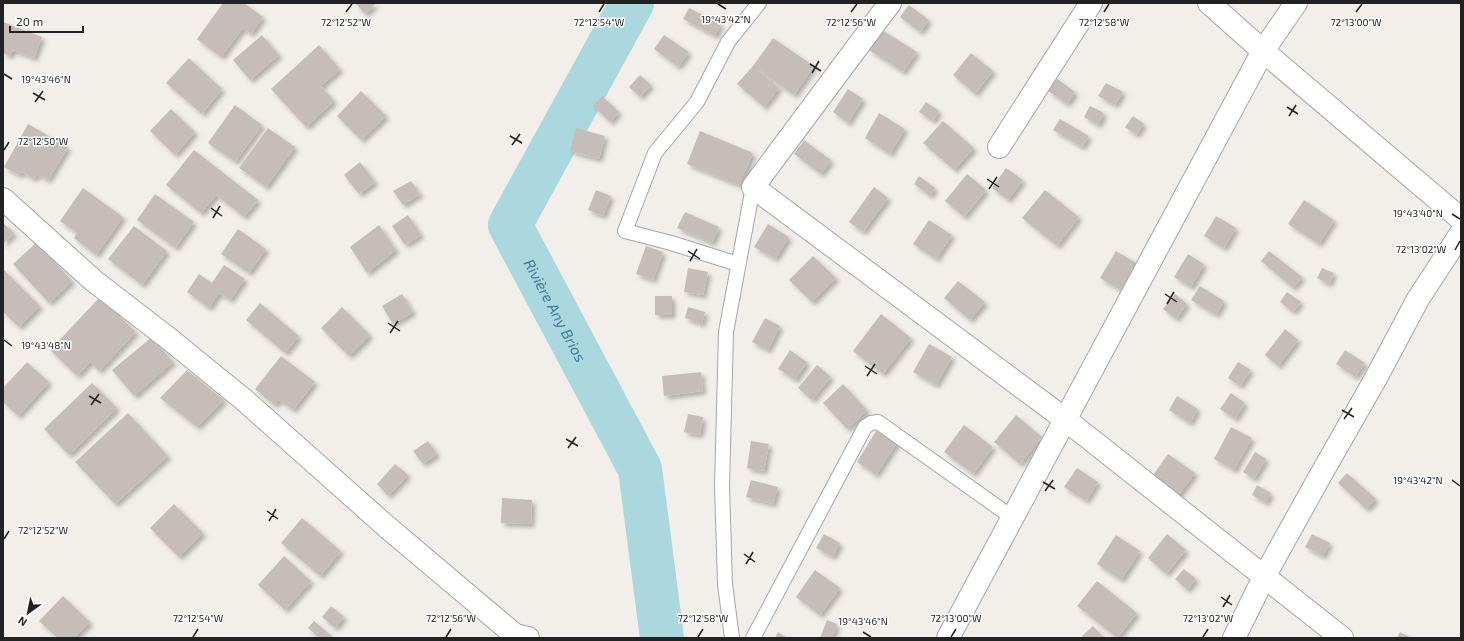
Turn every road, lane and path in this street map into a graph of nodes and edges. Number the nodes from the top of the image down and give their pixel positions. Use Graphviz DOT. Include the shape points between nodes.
graph roads {
  1 [pos="759,3"];
  2 [pos="890,3"];
  3 [pos="1092,3"];
  4 [pos="1209,3"];
  5 [pos="1296,3"];
  6 [pos="1263,51"];
  7 [pos="999,147"];
  8 [pos="753,187"];
  9 [pos="3,199"];
  10 [pos="1461,219"];
  11 [pos="1461,233"];
  12 [pos="738,264"];
  13 [pos="1066,420"];
  14 [pos="1013,518"];
  15 [pos="1264,577"];
  16 [pos="519,637"];
  17 [pos="732,638"];
  18 [pos="753,638"];
  19 [pos="948,638"];
  20 [pos="1234,638"];
  21 [pos="1342,638"];
  1 -- 12 [label="lane" via="728,42 697,102 655,153 625,231"];
  2 -- 8 [label="street"];
  3 -- 7 [label="street"];
  4 -- 6 [label="street"];
  5 -- 6 [label="street"];
  6 -- 10 [label="street"];
  6 -- 13 [label="street"];
  8 -- 12 [label="lane"];
  8 -- 13 [label="street"];
  9 -- 16 [label="street" via="94,280 243,399 387,527"];
  11 -- 15 [label="street" via="1418,299"];
  12 -- 17 [label="lane" via="726,332 722,486 725,584"];
  13 -- 14 [label="street"];
  13 -- 15 [label="street"];
  14 -- 18 [label="lane" via="878,422 870,423 865,427"];
  14 -- 19 [label="street"];
  15 -- 20 [label="street"];
  15 -- 21 [label="street"];
}
